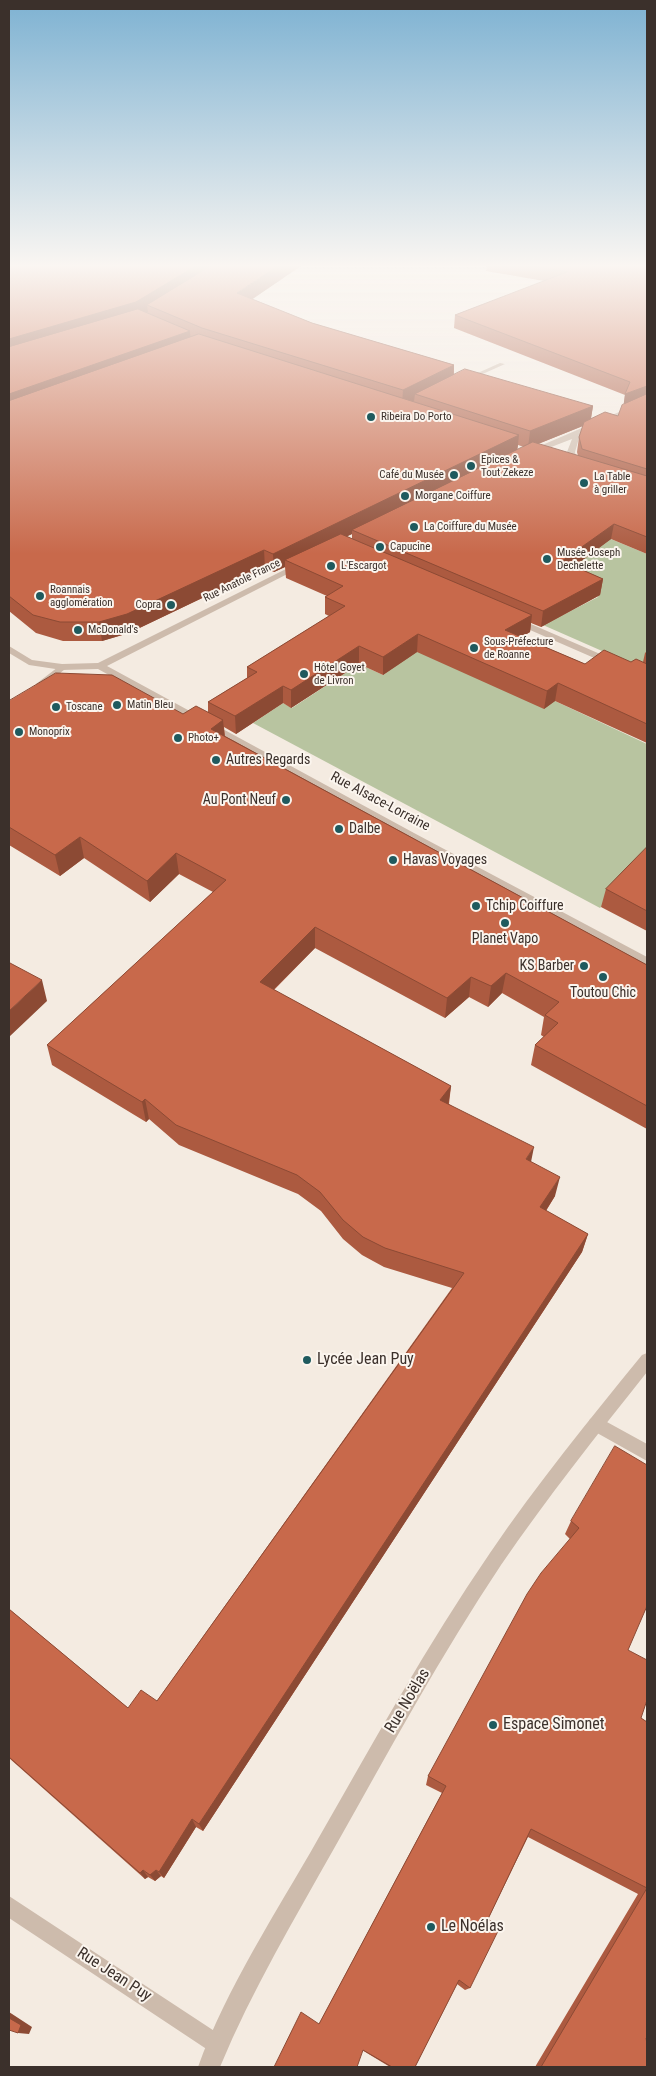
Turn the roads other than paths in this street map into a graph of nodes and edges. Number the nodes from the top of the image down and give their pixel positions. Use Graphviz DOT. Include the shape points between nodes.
graph roads {
  1 [pos="502,364"];
  2 [pos="457,384"];
  3 [pos="647,402"];
  4 [pos="577,434"];
  5 [pos="547,456"];
  6 [pos="566,462"];
  7 [pos="575,464"];
  8 [pos="584,468"];
  9 [pos="314,558"];
  10 [pos="510,618"];
  11 [pos="9,649"];
  12 [pos="100,666"];
  13 [pos="62,667"];
  14 [pos="622,667"];
  15 [pos="33,690"];
  16 [pos="647,962"];
  17 [pos="647,1360"];
  18 [pos="596,1424"];
  19 [pos="647,1453"];
  20 [pos="9,1906"];
  21 [pos="218,2045"];
  22 [pos="209,2067"];
  1 -- 2 [label="street"];
  3 -- 4 [label="street"];
  4 -- 5 [label="street" via="524,453"];
  4 -- 7 [label="street" via="571,452"];
  6 -- 7 [label="street"];
  7 -- 8 [label="street"];
  9 -- 12 [label="street, Rue Anatole France"];
  10 -- 14 [label="street"];
  11 -- 13 [label="street" via="28,662"];
  12 -- 13 [label="street"];
  12 -- 16 [label="street, Rue Alsace-Lorraine"];
  13 -- 15 [label="street"];
  17 -- 18 [label="street, Rue Noëlas"];
  18 -- 19 [label="street"];
  18 -- 21 [label="street, Rue Noëlas" via="496,1560 412,1691 259,1964"];
  20 -- 21 [label="street, Rue Jean Puy"];
  21 -- 22 [label="street, Rue Noëlas"];
}
